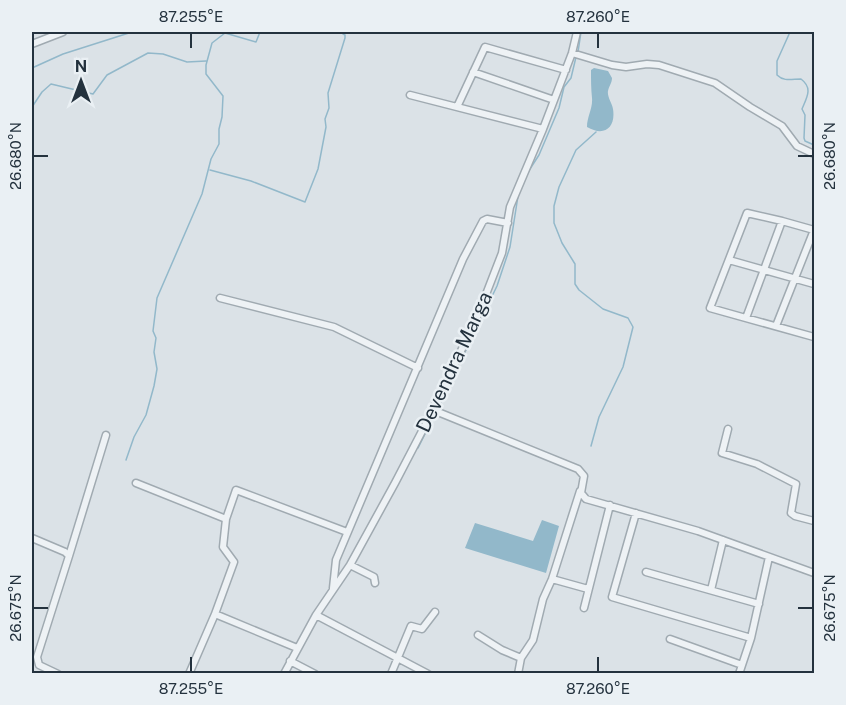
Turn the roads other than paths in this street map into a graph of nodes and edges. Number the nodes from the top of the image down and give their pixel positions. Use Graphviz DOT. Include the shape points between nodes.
graph roads {
  1 [pos="63,32"];
  2 [pos="577,32"];
  3 [pos="32,44"];
  4 [pos="572,52"];
  5 [pos="566,70"];
  6 [pos="473,72"];
  7 [pos="410,95"];
  8 [pos="554,100"];
  9 [pos="457,107"];
  10 [pos="543,129"];
  11 [pos="814,154"];
  12 [pos="782,221"];
  13 [pos="508,224"];
  14 [pos="814,230"];
  15 [pos="729,260"];
  16 [pos="763,271"];
  17 [pos="795,279"];
  18 [pos="814,284"];
  19 [pos="220,298"];
  20 [pos="746,318"];
  21 [pos="776,326"];
  22 [pos="814,335"];
  23 [pos="418,368"];
  24 [pos="433,410"];
  25 [pos="728,429"];
  26 [pos="106,435"];
  27 [pos="136,483"];
  28 [pos="581,489"];
  29 [pos="610,505"];
  30 [pos="636,513"];
  31 [pos="226,519"];
  32 [pos="814,521"];
  33 [pos="347,532"];
  34 [pos="32,538"];
  35 [pos="723,540"];
  36 [pos="69,556"];
  37 [pos="769,557"];
  38 [pos="350,565"];
  39 [pos="646,572"];
  40 [pos="814,573"];
  41 [pos="552,579"];
  42 [pos="375,583"];
  43 [pos="333,588"];
  44 [pos="588,589"];
  45 [pos="711,590"];
  46 [pos="759,604"];
  47 [pos="584,608"];
  48 [pos="435,612"];
  49 [pos="215,614"];
  50 [pos="316,615"];
  51 [pos="478,635"];
  52 [pos="751,638"];
  53 [pos="670,639"];
  54 [pos="297,648"];
  55 [pos="397,657"];
  56 [pos="521,658"];
  57 [pos="290,661"];
  58 [pos="742,665"];
  59 [pos="58,674"];
  60 [pos="189,674"];
  61 [pos="284,674"];
  62 [pos="315,674"];
  63 [pos="391,674"];
  64 [pos="428,674"];
  65 [pos="518,674"];
  66 [pos="738,674"];
  1 -- 3 [label="street"];
  2 -- 4 [label="street, Devendra Marga"];
  4 -- 5 [label="street, Devendra Marga"];
  4 -- 11 [label="street" via="612,66 659,65 715,83 782,126 797,146"];
  5 -- 6 [label="street" via="487,47"];
  5 -- 8 [label="street, Devendra Marga"];
  6 -- 8 [label="street"];
  6 -- 9 [label="street"];
  7 -- 9 [label="street"];
  8 -- 10 [label="street, Devendra Marga"];
  9 -- 10 [label="street"];
  10 -- 13 [label="street, Devendra Marga" via="518,184"];
  12 -- 14 [label="street"];
  12 -- 15 [label="street" via="747,213"];
  12 -- 16 [label="street"];
  13 -- 23 [label="street" via="487,219 481,222"];
  13 -- 24 [label="street, Devendra Marga" via="490,287"];
  14 -- 17 [label="street"];
  15 -- 16 [label="street"];
  15 -- 20 [label="street" via="710,308"];
  16 -- 17 [label="street"];
  16 -- 20 [label="street"];
  17 -- 18 [label="street"];
  17 -- 21 [label="street"];
  19 -- 23 [label="street" via="334,327"];
  20 -- 21 [label="street"];
  21 -- 22 [label="street"];
  23 -- 33 [label="street"];
  24 -- 28 [label="street" via="578,468 584,476"];
  24 -- 38 [label="street, Devendra Marga"];
  25 -- 32 [label="street" via="722,453 757,464 796,484 791,513"];
  26 -- 36 [label="street"];
  27 -- 31 [label="street"];
  28 -- 29 [label="street" via="583,497"];
  28 -- 41 [label="street"];
  29 -- 30 [label="street"];
  29 -- 44 [label="street"];
  30 -- 35 [label="street"];
  30 -- 52 [label="street" via="612,597"];
  31 -- 33 [label="street" via="236,490"];
  31 -- 49 [label="street" via="223,548 234,562"];
  33 -- 43 [label="street" via="336,560"];
  34 -- 36 [label="street"];
  35 -- 37 [label="street"];
  35 -- 45 [label="street"];
  36 -- 59 [label="street" via="37,657 39,665"];
  37 -- 40 [label="street"];
  37 -- 46 [label="street"];
  38 -- 42 [label="street" via="374,577"];
  38 -- 43 [label="street, Devendra Marga"];
  39 -- 45 [label="street"];
  41 -- 44 [label="street"];
  41 -- 56 [label="street" via="533,640"];
  43 -- 50 [label="street, Devendra Marga"];
  44 -- 47 [label="street"];
  45 -- 46 [label="street"];
  46 -- 52 [label="street"];
  48 -- 55 [label="street" via="422,629 411,626"];
  49 -- 54 [label="street"];
  49 -- 60 [label="street"];
  50 -- 54 [label="street, Devendra Marga"];
  50 -- 55 [label="street"];
  51 -- 56 [label="street"];
  52 -- 58 [label="street"];
  53 -- 58 [label="street"];
  54 -- 57 [label="street, Devendra Marga"];
  55 -- 63 [label="street"];
  55 -- 64 [label="street"];
  56 -- 65 [label="street"];
  57 -- 61 [label="street, Devendra Marga"];
  57 -- 62 [label="street"];
  58 -- 66 [label="street"];
}
